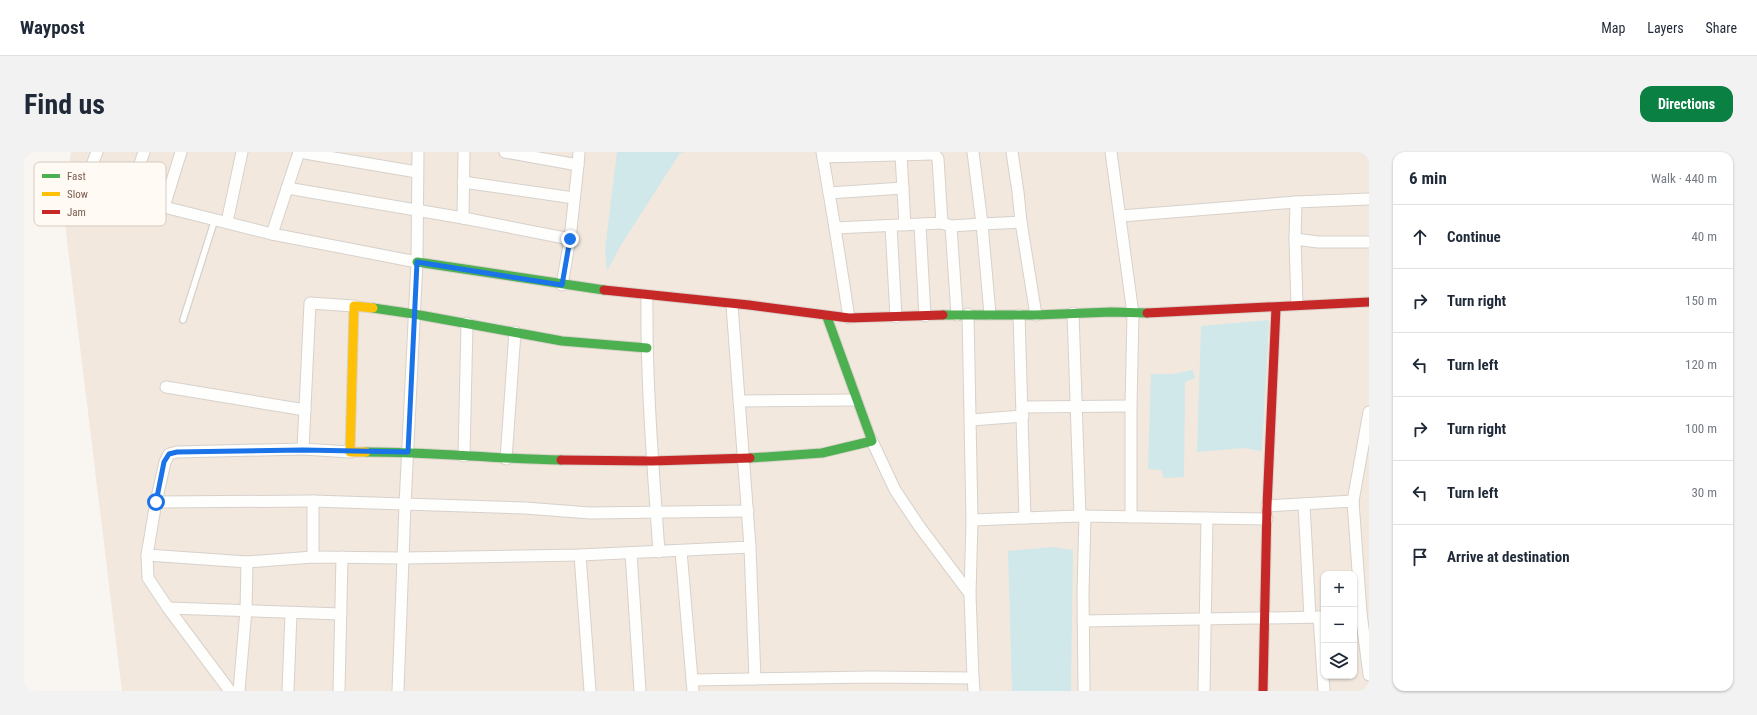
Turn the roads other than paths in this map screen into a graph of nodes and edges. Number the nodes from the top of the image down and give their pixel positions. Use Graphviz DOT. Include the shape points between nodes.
graph roads {
  1 [pos="97,152"];
  2 [pos="144,152"];
  3 [pos="181,152"];
  4 [pos="242,152"];
  5 [pos="299,152"];
  6 [pos="418,152"];
  7 [pos="464,152"];
  8 [pos="505,152"];
  9 [pos="579,152"];
  10 [pos="973,152"];
  11 [pos="1012,152"];
  12 [pos="1111,152"];
  13 [pos="933,153"];
  14 [pos="533,154"];
  15 [pos="823,154"];
  16 [pos="901,155"];
  17 [pos="94,162"];
  18 [pos="141,162"];
  19 [pos="578,165"];
  20 [pos="417,172"];
  21 [pos="463,182"];
  22 [pos="287,188"];
  23 [pos="903,188"];
  24 [pos="829,193"];
  25 [pos="574,198"];
  26 [pos="1369,199"];
  27 [pos="166,201"];
  28 [pos="1296,202"];
  29 [pos="166,207"];
  30 [pos="417,210"];
  31 [pos="1121,216"];
  32 [pos="463,218"];
  33 [pos="215,219"];
  34 [pos="227,222"];
  35 [pos="1020,222"];
  36 [pos="982,224"];
  37 [pos="920,225"];
  38 [pos="947,225"];
  39 [pos="891,226"];
  40 [pos="904,226"];
  41 [pos="835,228"];
  42 [pos="272,234"];
  43 [pos="570,239"];
  44 [pos="1295,239"];
  45 [pos="1369,242"];
  46 [pos="417,262"];
  47 [pos="562,285"];
  48 [pos="647,296"];
  49 [pos="1369,302"];
  50 [pos="732,305"];
  51 [pos="1297,305"];
  52 [pos="354,306"];
  53 [pos="1276,308"];
  54 [pos="1073,313"];
  55 [pos="414,314"];
  56 [pos="968,314"];
  57 [pos="990,314"];
  58 [pos="1133,314"];
  59 [pos="956,315"];
  60 [pos="1019,315"];
  61 [pos="1036,315"];
  62 [pos="827,316"];
  63 [pos="925,316"];
  64 [pos="896,317"];
  65 [pos="850,318"];
  66 [pos="183,320"];
  67 [pos="466,323"];
  68 [pos="515,332"];
  69 [pos="646,348"];
  70 [pos="166,387"];
  71 [pos="856,400"];
  72 [pos="739,401"];
  73 [pos="1077,406"];
  74 [pos="1130,406"];
  75 [pos="305,410"];
  76 [pos="1023,412"];
  77 [pos="1369,412"];
  78 [pos="971,420"];
  79 [pos="872,441"];
  80 [pos="303,450"];
  81 [pos="350,452"];
  82 [pos="408,452"];
  83 [pos="464,456"];
  84 [pos="744,458"];
  85 [pos="506,459"];
  86 [pos="652,461"];
  87 [pos="313,501"];
  88 [pos="1353,501"];
  89 [pos="156,502"];
  90 [pos="1304,504"];
  91 [pos="405,505"];
  92 [pos="1267,506"];
  93 [pos="748,511"];
  94 [pos="656,513"];
  95 [pos="1083,516"];
  96 [pos="1131,517"];
  97 [pos="1025,518"];
  98 [pos="1207,518"];
  99 [pos="1267,519"];
  100 [pos="972,520"];
  101 [pos="750,547"];
  102 [pos="681,551"];
  103 [pos="660,552"];
  104 [pos="631,554"];
  105 [pos="147,555"];
  106 [pos="580,555"];
  107 [pos="314,557"];
  108 [pos="342,557"];
  109 [pos="403,558"];
  110 [pos="247,562"];
  111 [pos="970,594"];
  112 [pos="168,608"];
  113 [pos="246,610"];
  114 [pos="291,613"];
  115 [pos="1358,613"];
  116 [pos="341,614"];
  117 [pos="1318,617"];
  118 [pos="1265,618"];
  119 [pos="1206,619"];
  120 [pos="1083,621"];
  121 [pos="1369,675"];
  122 [pos="973,678"];
  123 [pos="755,679"];
  124 [pos="693,685"];
  125 [pos="230,691"];
  126 [pos="239,691"];
  127 [pos="288,691"];
  128 [pos="339,691"];
  129 [pos="398,691"];
  130 [pos="590,691"];
  131 [pos="640,691"];
  132 [pos="974,691"];
  133 [pos="1084,691"];
  134 [pos="1204,691"];
  135 [pos="1263,691"];
  136 [pos="1324,691"];
  1 -- 17 [label="street"];
  2 -- 18 [label="street"];
  3 -- 27 [label="street"];
  4 -- 34 [label="street"];
  5 -- 20 [label="street"];
  5 -- 22 [label="street"];
  6 -- 20 [label="street"];
  7 -- 21 [label="street"];
  8 -- 14 [label="street"];
  9 -- 19 [label="street"];
  10 -- 36 [label="street"];
  11 -- 35 [label="street"];
  12 -- 31 [label="street"];
  13 -- 16 [label="street"];
  13 -- 38 [label="street" via="938,159"];
  14 -- 19 [label="street"];
  15 -- 16 [label="street"];
  15 -- 24 [label="street"];
  16 -- 23 [label="street"];
  19 -- 25 [label="street"];
  20 -- 30 [label="street"];
  21 -- 25 [label="street"];
  21 -- 32 [label="street"];
  22 -- 30 [label="street"];
  22 -- 42 [label="street"];
  23 -- 24 [label="street"];
  23 -- 40 [label="street"];
  24 -- 41 [label="street"];
  25 -- 43 [label="street"];
  26 -- 28 [label="street"];
  28 -- 31 [label="street"];
  28 -- 44 [label="street"];
  29 -- 33 [label="street"];
  30 -- 32 [label="street"];
  30 -- 46 [label="street"];
  31 -- 58 [label="street"];
  32 -- 43 [label="street"];
  33 -- 34 [label="street"];
  33 -- 66 [label="lane"];
  34 -- 42 [label="street"];
  35 -- 36 [label="street"];
  35 -- 61 [label="street"];
  36 -- 38 [label="street"];
  36 -- 57 [label="street"];
  37 -- 38 [label="street"];
  37 -- 40 [label="street"];
  37 -- 63 [label="street"];
  38 -- 59 [label="street"];
  39 -- 40 [label="street"];
  39 -- 41 [label="street"];
  39 -- 64 [label="street"];
  41 -- 65 [label="street"];
  42 -- 46 [label="street"];
  43 -- 47 [label="street"];
  44 -- 45 [label="street" via="1318,242"];
  44 -- 51 [label="street"];
  46 -- 47 [label="street"];
  46 -- 55 [label="street"];
  47 -- 48 [label="street"];
  48 -- 50 [label="street"];
  48 -- 69 [label="street"];
  49 -- 51 [label="street"];
  50 -- 62 [label="street"];
  50 -- 72 [label="street"];
  51 -- 53 [label="street"];
  52 -- 55 [label="street"];
  52 -- 75 [label="street" via="310,303"];
  52 -- 81 [label="street"];
  53 -- 58 [label="street"];
  53 -- 92 [label="street"];
  54 -- 58 [label="street"];
  54 -- 61 [label="street"];
  54 -- 73 [label="street"];
  55 -- 67 [label="street"];
  55 -- 82 [label="street"];
  56 -- 57 [label="street"];
  56 -- 59 [label="street"];
  56 -- 78 [label="street"];
  57 -- 60 [label="street"];
  58 -- 74 [label="street"];
  59 -- 63 [label="street"];
  60 -- 61 [label="street"];
  60 -- 76 [label="street"];
  62 -- 65 [label="street"];
  62 -- 71 [label="street"];
  63 -- 64 [label="street"];
  64 -- 65 [label="street"];
  67 -- 68 [label="street"];
  67 -- 83 [label="street"];
  68 -- 69 [label="street" via="562,341"];
  68 -- 85 [label="street"];
  69 -- 86 [label="street"];
  70 -- 75 [label="street"];
  71 -- 72 [label="street"];
  71 -- 79 [label="street"];
  72 -- 84 [label="street"];
  73 -- 74 [label="street"];
  73 -- 76 [label="street"];
  73 -- 95 [label="street"];
  74 -- 96 [label="street"];
  75 -- 80 [label="street"];
  76 -- 78 [label="street"];
  76 -- 97 [label="street"];
  77 -- 88 [label="street"];
  78 -- 100 [label="street"];
  79 -- 84 [label="street" via="822,453"];
  79 -- 111 [label="street" via="895,490"];
  80 -- 81 [label="street"];
  80 -- 89 [label="street" via="169,454 164,462"];
  81 -- 82 [label="street"];
  82 -- 83 [label="street"];
  82 -- 91 [label="street"];
  83 -- 85 [label="street"];
  84 -- 86 [label="street"];
  84 -- 93 [label="street"];
  85 -- 86 [label="street"];
  86 -- 94 [label="street"];
  87 -- 89 [label="street"];
  87 -- 91 [label="street"];
  87 -- 107 [label="street"];
  88 -- 90 [label="street"];
  88 -- 115 [label="street"];
  89 -- 105 [label="street"];
  90 -- 92 [label="street"];
  90 -- 117 [label="street"];
  91 -- 94 [label="street" via="525,508 590,513"];
  91 -- 109 [label="street"];
  92 -- 99 [label="street"];
  93 -- 94 [label="street"];
  93 -- 101 [label="street"];
  94 -- 103 [label="street"];
  95 -- 96 [label="street"];
  95 -- 97 [label="street"];
  95 -- 120 [label="street"];
  96 -- 98 [label="street"];
  97 -- 100 [label="street"];
  98 -- 99 [label="street"];
  98 -- 119 [label="street"];
  99 -- 118 [label="street"];
  100 -- 111 [label="street"];
  101 -- 102 [label="street"];
  101 -- 123 [label="street"];
  102 -- 103 [label="street"];
  102 -- 124 [label="street"];
  103 -- 104 [label="street"];
  104 -- 106 [label="street"];
  104 -- 131 [label="street"];
  105 -- 110 [label="street"];
  105 -- 112 [label="street" via="148,578"];
  106 -- 109 [label="street"];
  106 -- 130 [label="street"];
  107 -- 108 [label="street"];
  107 -- 110 [label="street"];
  108 -- 109 [label="street"];
  108 -- 116 [label="street"];
  109 -- 129 [label="street"];
  110 -- 113 [label="street"];
  111 -- 122 [label="street"];
  112 -- 113 [label="street"];
  112 -- 125 [label="street"];
  113 -- 114 [label="street"];
  113 -- 126 [label="street"];
  114 -- 116 [label="street"];
  114 -- 127 [label="street"];
  115 -- 121 [label="street"];
  116 -- 128 [label="street"];
  117 -- 118 [label="street"];
  117 -- 136 [label="street"];
  118 -- 119 [label="street"];
  118 -- 135 [label="street"];
  119 -- 120 [label="street"];
  119 -- 134 [label="street"];
  120 -- 133 [label="street"];
  122 -- 123 [label="street"];
  122 -- 132 [label="street"];
  123 -- 124 [label="street"];
}
